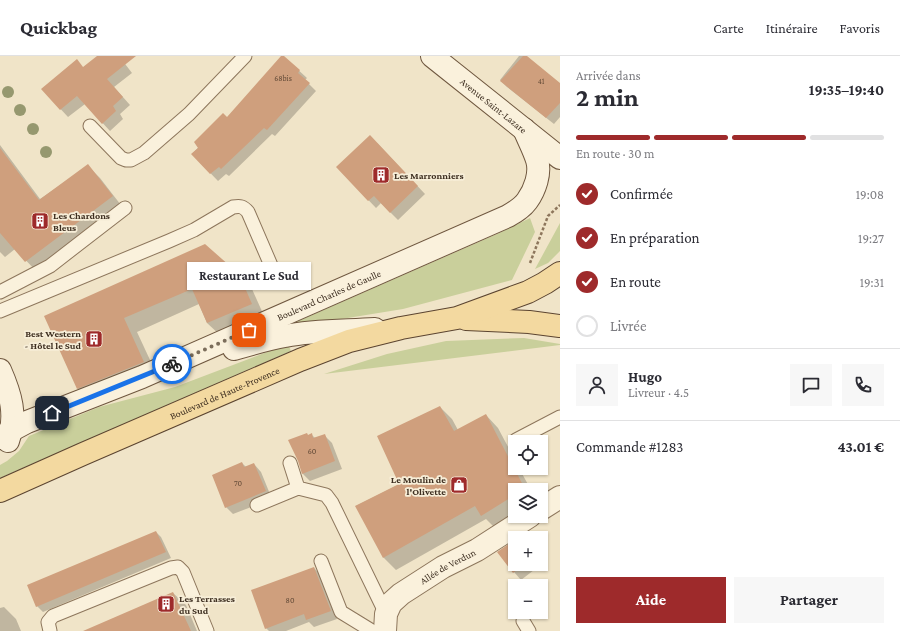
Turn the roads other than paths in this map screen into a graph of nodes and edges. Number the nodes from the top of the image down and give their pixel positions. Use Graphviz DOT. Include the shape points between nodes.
graph roads {
  1 [pos="245,56"];
  2 [pos="432,56"];
  3 [pos="90,126"];
  4 [pos="524,129"];
  5 [pos="559,158"];
  6 [pos="124,208"];
  7 [pos="560,273"];
  8 [pos="276,277"];
  9 [pos="0,292"];
  10 [pos="0,311"];
  11 [pos="457,318"];
  12 [pos="560,326"];
  13 [pos="401,328"];
  14 [pos="0,370"];
  15 [pos="142,377"];
  16 [pos="12,408"];
  17 [pos="64,408"];
  18 [pos="560,417"];
  19 [pos="6,434"];
  20 [pos="526,435"];
  21 [pos="0,451"];
  22 [pos="290,463"];
  23 [pos="298,488"];
  24 [pos="0,491"];
  25 [pos="560,497"];
  26 [pos="257,505"];
  27 [pos="548,505"];
  28 [pos="519,523"];
  29 [pos="321,561"];
  30 [pos="386,622"];
  31 [pos="50,631"];
  32 [pos="207,631"];
  33 [pos="372,631"];
  1 -- 3 [label="lane" via="189,114 136,158 121,158"];
  2 -- 4 [label="street, Avenue Saint-Lazare"];
  4 -- 5 [label="street, Avenue Saint-Lazare"];
  4 -- 15 [label="street, Boulevard Charles de Gaulle" via="539,170 527,202 508,216"];
  6 -- 9 [label="lane" via="50,266"];
  7 -- 11 [label="main road, Boulevard de Haute-Provence" via="528,292"];
  8 -- 10 [label="lane" via="248,212 240,206 233,207 194,230"];
  11 -- 12 [label="main road, Boulevard de Haute-Provence"];
  11 -- 13 [label="main road, Boulevard de Haute-Provence"];
  13 -- 15 [label="street" via="286,335"];
  13 -- 24 [label="main road, Boulevard de Haute-Provence" via="349,342 300,360"];
  14 -- 16 [label="street" via="10,391"];
  15 -- 17 [label="street, Boulevard Charles de Gaulle"];
  16 -- 17 [label="street"];
  16 -- 19 [label="street"];
  17 -- 19 [label="street, Boulevard Charles de Gaulle"];
  18 -- 20 [label="lane"];
  19 -- 21 [label="street" via="8,441"];
  22 -- 23 [label="lane"];
  23 -- 26 [label="lane"];
  23 -- 30 [label="lane" via="326,495 332,503"];
  25 -- 27 [label="street"];
  28 -- 30 [label="street, Allée de Verdun" via="401,594 391,602"];
  29 -- 33 [label="lane" via="341,612"];
  31 -- 32 [label="lane" via="48,622 53,616 178,567 183,572"];
}
